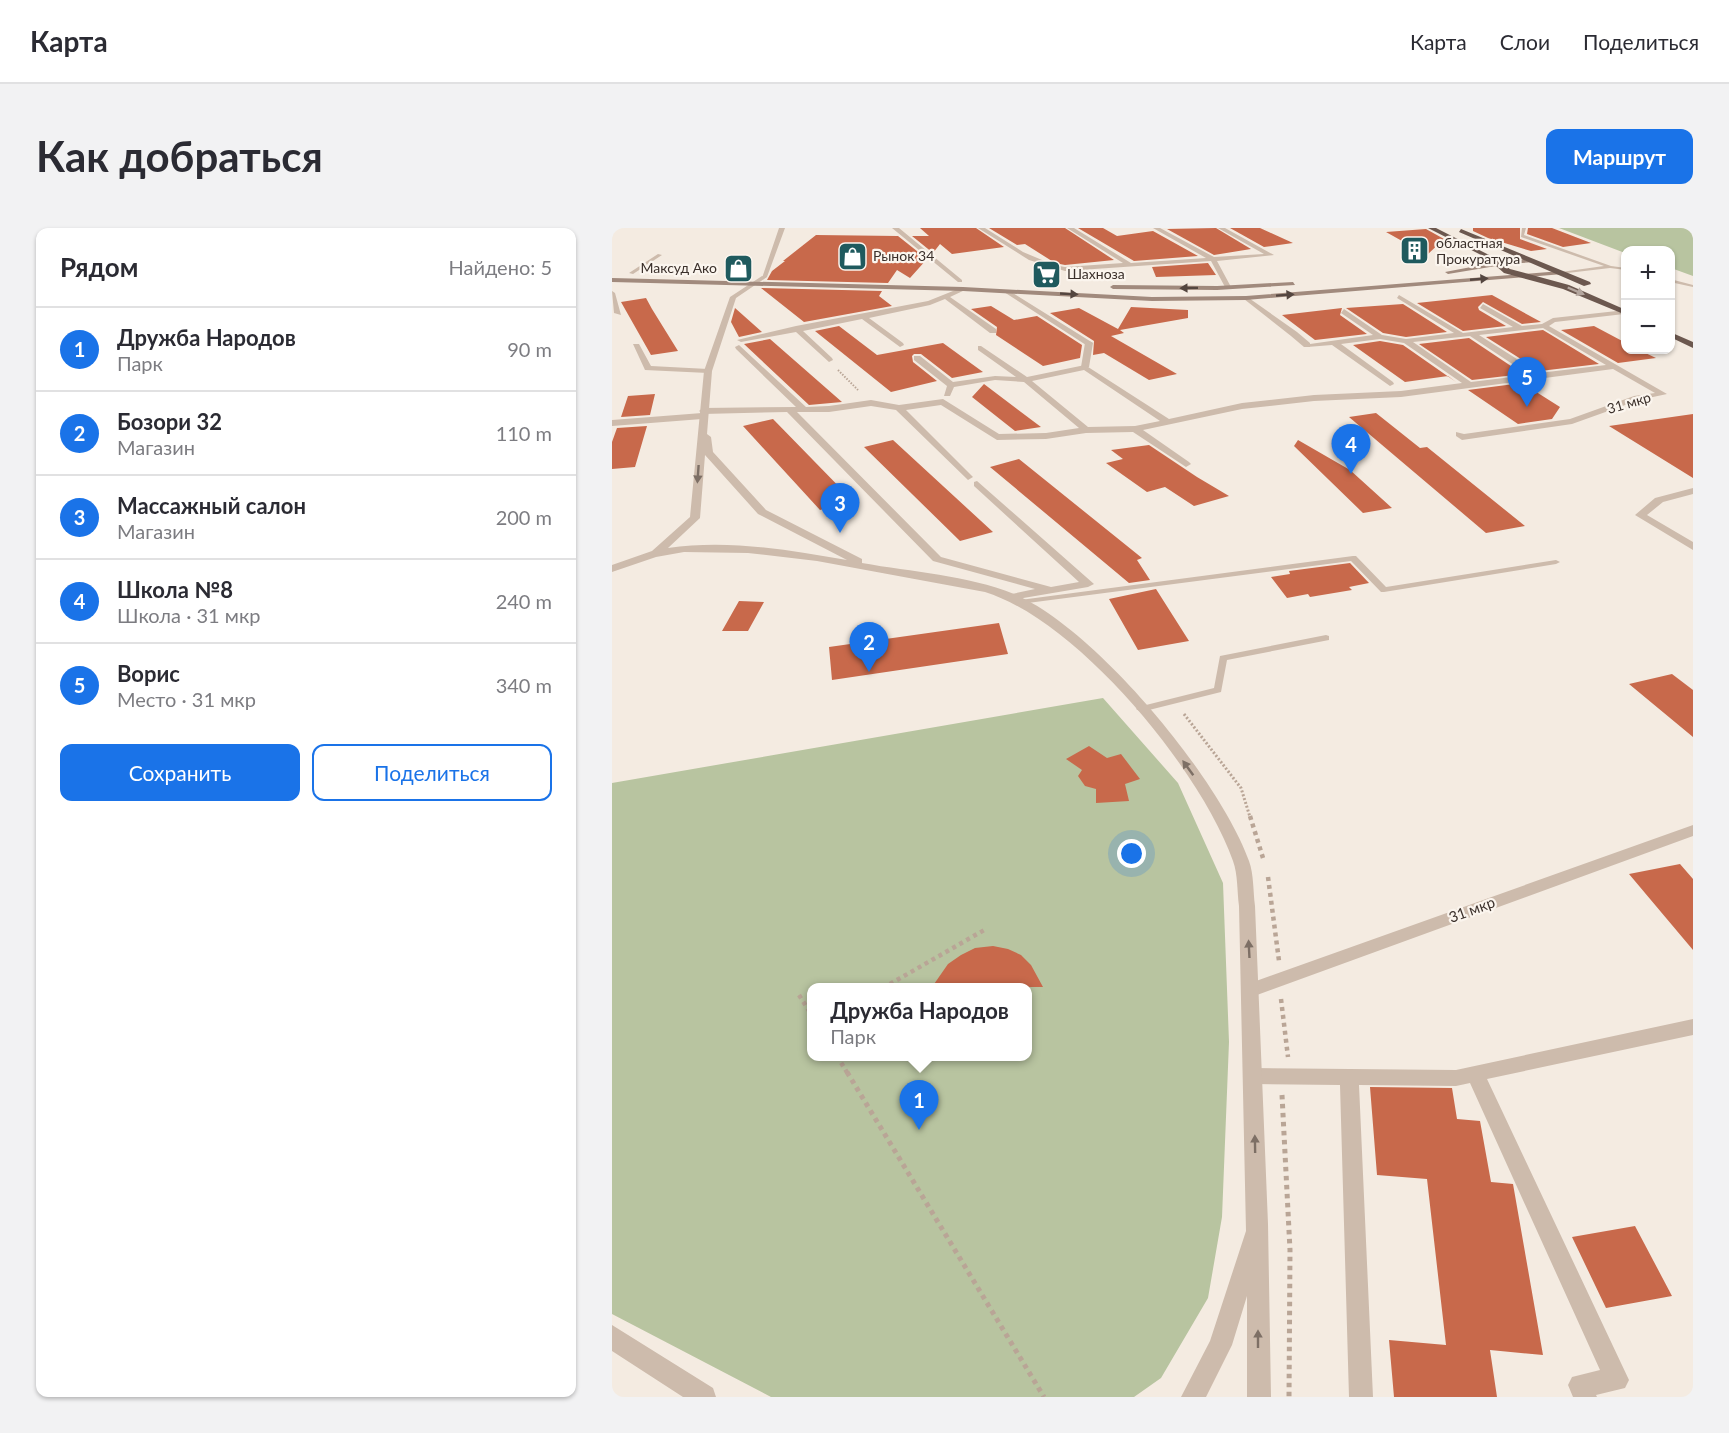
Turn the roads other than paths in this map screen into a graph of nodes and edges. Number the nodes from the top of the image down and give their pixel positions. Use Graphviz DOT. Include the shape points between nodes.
graph roads {
  1 [pos="782,228"];
  2 [pos="895,228"];
  3 [pos="981,228"];
  4 [pos="1070,228"];
  5 [pos="1156,228"];
  6 [pos="1221,228"];
  7 [pos="1431,228"];
  8 [pos="1454,228"];
  9 [pos="1524,228"];
  10 [pos="660,255"];
  11 [pos="1214,259"];
  12 [pos="1533,261"];
  13 [pos="1129,264"];
  14 [pos="1498,264"];
  15 [pos="1610,267"];
  16 [pos="1621,268"];
  17 [pos="612,272"];
  18 [pos="631,273"];
  19 [pos="1443,273"];
  20 [pos="1561,273"];
  21 [pos="1525,276"];
  22 [pos="764,277"];
  23 [pos="612,280"];
  24 [pos="1675,281"];
  25 [pos="1018,283"];
  26 [pos="1296,284"];
  27 [pos="752,285"];
  28 [pos="961,285"];
  29 [pos="1110,286"];
  30 [pos="1693,286"];
  31 [pos="1228,287"];
  32 [pos="1598,289"];
  33 [pos="1006,291"];
  34 [pos="612,292"];
  35 [pos="946,297"];
  36 [pos="1399,297"];
  37 [pos="1246,298"];
  38 [pos="1483,306"];
  39 [pos="1621,310"];
  40 [pos="1344,311"];
  41 [pos="1621,312"];
  42 [pos="618,313"];
  43 [pos="863,317"];
  44 [pos="1544,326"];
  45 [pos="796,328"];
  46 [pos="1522,329"];
  47 [pos="993,331"];
  48 [pos="1472,334"];
  49 [pos="1462,335"];
  50 [pos="1675,336"];
  51 [pos="1380,337"];
  52 [pos="1406,341"];
  53 [pos="1334,342"];
  54 [pos="900,345"];
  55 [pos="1693,345"];
  56 [pos="636,346"];
  57 [pos="981,348"];
  58 [pos="917,358"];
  59 [pos="829,360"];
  60 [pos="1614,366"];
  61 [pos="1085,367"];
  62 [pos="708,370"];
  63 [pos="1537,376"];
  64 [pos="1026,380"];
  65 [pos="1390,384"];
  66 [pos="951,385"];
  67 [pos="1470,385"];
  68 [pos="859,391"];
  69 [pos="943,402"];
  70 [pos="871,403"];
  71 [pos="898,408"];
  72 [pos="802,409"];
  73 [pos="790,410"];
  74 [pos="703,413"];
  75 [pos="1168,422"];
  76 [pos="612,423"];
  77 [pos="1135,429"];
  78 [pos="1086,430"];
  79 [pos="1460,436"];
  80 [pos="1186,464"];
  81 [pos="1693,491"];
  82 [pos="1693,547"];
  83 [pos="656,554"];
  84 [pos="1556,562"];
  85 [pos="871,568"];
  86 [pos="612,569"];
  87 [pos="1050,590"];
  88 [pos="1016,599"];
  89 [pos="1326,638"];
  90 [pos="1141,709"];
  91 [pos="1693,830"];
  92 [pos="1251,990"];
  93 [pos="1693,1027"];
  94 [pos="1475,1074"];
  95 [pos="1253,1076"];
  96 [pos="1349,1077"];
  97 [pos="1257,1224"];
  98 [pos="612,1337"];
  99 [pos="704,1397"];
  100 [pos="1193,1397"];
  101 [pos="1258,1397"];
  102 [pos="1361,1397"];
  103 [pos="1585,1397"];
  1 -- 22 [label="street"];
  2 -- 28 [label="street"];
  3 -- 13 [label="street" via="1028,259 1047,266 1065,269"];
  4 -- 13 [label="street"];
  5 -- 11 [label="street"];
  6 -- 11 [label="street" via="1271,255"];
  7 -- 14 [label="highway"];
  8 -- 12 [label="highway"];
  9 -- 15 [label="lane" via="1522,236 1536,243"];
  10 -- 18 [label="lane"];
  11 -- 13 [label="street"];
  11 -- 31 [label="street"];
  12 -- 14 [label="main road"];
  12 -- 20 [label="highway"];
  14 -- 19 [label="main road"];
  14 -- 21 [label="highway"];
  15 -- 16 [label="lane"];
  15 -- 20 [label="lane"];
  17 -- 18 [label="main road"];
  18 -- 22 [label="main road"];
  20 -- 21 [label="main road"];
  20 -- 32 [label="highway"];
  37 -- 21 [label="main road, one-way"];
  21 -- 39 [label="highway, one-way" via="1566,287"];
  22 -- 27 [label="street"];
  22 -- 28 [label="main road"];
  23 -- 27 [label="main road"];
  24 -- 30 [label="lane"];
  25 -- 28 [label="main road"];
  26 -- 31 [label="main road"];
  27 -- 28 [label="main road"];
  27 -- 62 [label="street" via="734,297"];
  28 -- 33 [label="main road"];
  28 -- 35 [label="street"];
  31 -- 29 [label="main road, one-way"];
  33 -- 37 [label="main road, one-way" via="1152,299"];
  33 -- 61 [label="street" via="1089,343"];
  34 -- 42 [label="street"];
  35 -- 43 [label="street"];
  35 -- 47 [label="street"];
  36 -- 49 [label="street"];
  37 -- 53 [label="street" via="1306,345"];
  38 -- 46 [label="street"];
  40 -- 51 [label="street"];
  41 -- 44 [label="street" via="1553,320"];
  43 -- 45 [label="street"];
  43 -- 54 [label="street"];
  44 -- 46 [label="street"];
  44 -- 60 [label="street, 31 мкр"];
  45 -- 59 [label="street"];
  45 -- 72 [label="street" via="740,343"];
  46 -- 48 [label="street"];
  48 -- 49 [label="street"];
  48 -- 63 [label="street"];
  49 -- 52 [label="street"];
  50 -- 55 [label="highway"];
  51 -- 52 [label="street"];
  51 -- 53 [label="street"];
  52 -- 67 [label="street"];
  53 -- 65 [label="street"];
  56 -- 62 [label="street" via="648,368"];
  57 -- 64 [label="street"];
  58 -- 66 [label="street"];
  60 -- 63 [label="street"];
  60 -- 79 [label="street, 31 мкр" via="1663,394 1637,398 1572,421"];
  61 -- 64 [label="street"];
  61 -- 75 [label="street"];
  62 -- 74 [label="street"];
  63 -- 67 [label="street"];
  64 -- 66 [label="street" via="994,378"];
  64 -- 78 [label="street"];
  66 -- 69 [label="street"];
  67 -- 75 [label="street" via="1242,406"];
  68 -- 70 [label="street"];
  69 -- 71 [label="street"];
  69 -- 78 [label="street" via="997,437"];
  70 -- 71 [label="street"];
  70 -- 72 [label="street"];
  71 -- 87 [label="street" via="972,481 1088,584"];
  72 -- 73 [label="street"];
  73 -- 74 [label="street"];
  73 -- 87 [label="street" via="937,559"];
  74 -- 76 [label="street"];
  74 -- 83 [label="street, one-way" via="695,518"];
  74 -- 85 [label="street" via="708,452 762,512"];
  75 -- 77 [label="street"];
  77 -- 78 [label="street"];
  77 -- 80 [label="street"];
  81 -- 82 [label="street" via="1659,500 1640,515"];
  83 -- 85 [label="street" via="757,550"];
  83 -- 86 [label="street"];
  84 -- 88 [label="lane" via="1383,590 1353,558"];
  85 -- 88 [label="street"];
  87 -- 88 [label="street"];
  88 -- 90 [label="street" via="1096,658"];
  89 -- 90 [label="lane" via="1222,658 1218,690"];
  92 -- 90 [label="street, one-way" via="1241,862 1190,769"];
  91 -- 92 [label="street, 31 мкр"];
  92 -- 95 [label="street"];
  93 -- 94 [label="street"];
  94 -- 96 [label="street" via="1456,1078"];
  94 -- 103 [label="street" via="1617,1380 1580,1385"];
  95 -- 96 [label="street"];
  97 -- 95 [label="street, one-way"];
  96 -- 102 [label="street"];
  97 -- 100 [label="street" via="1221,1345"];
  101 -- 97 [label="street, one-way"];
  98 -- 99 [label="street"];
}
